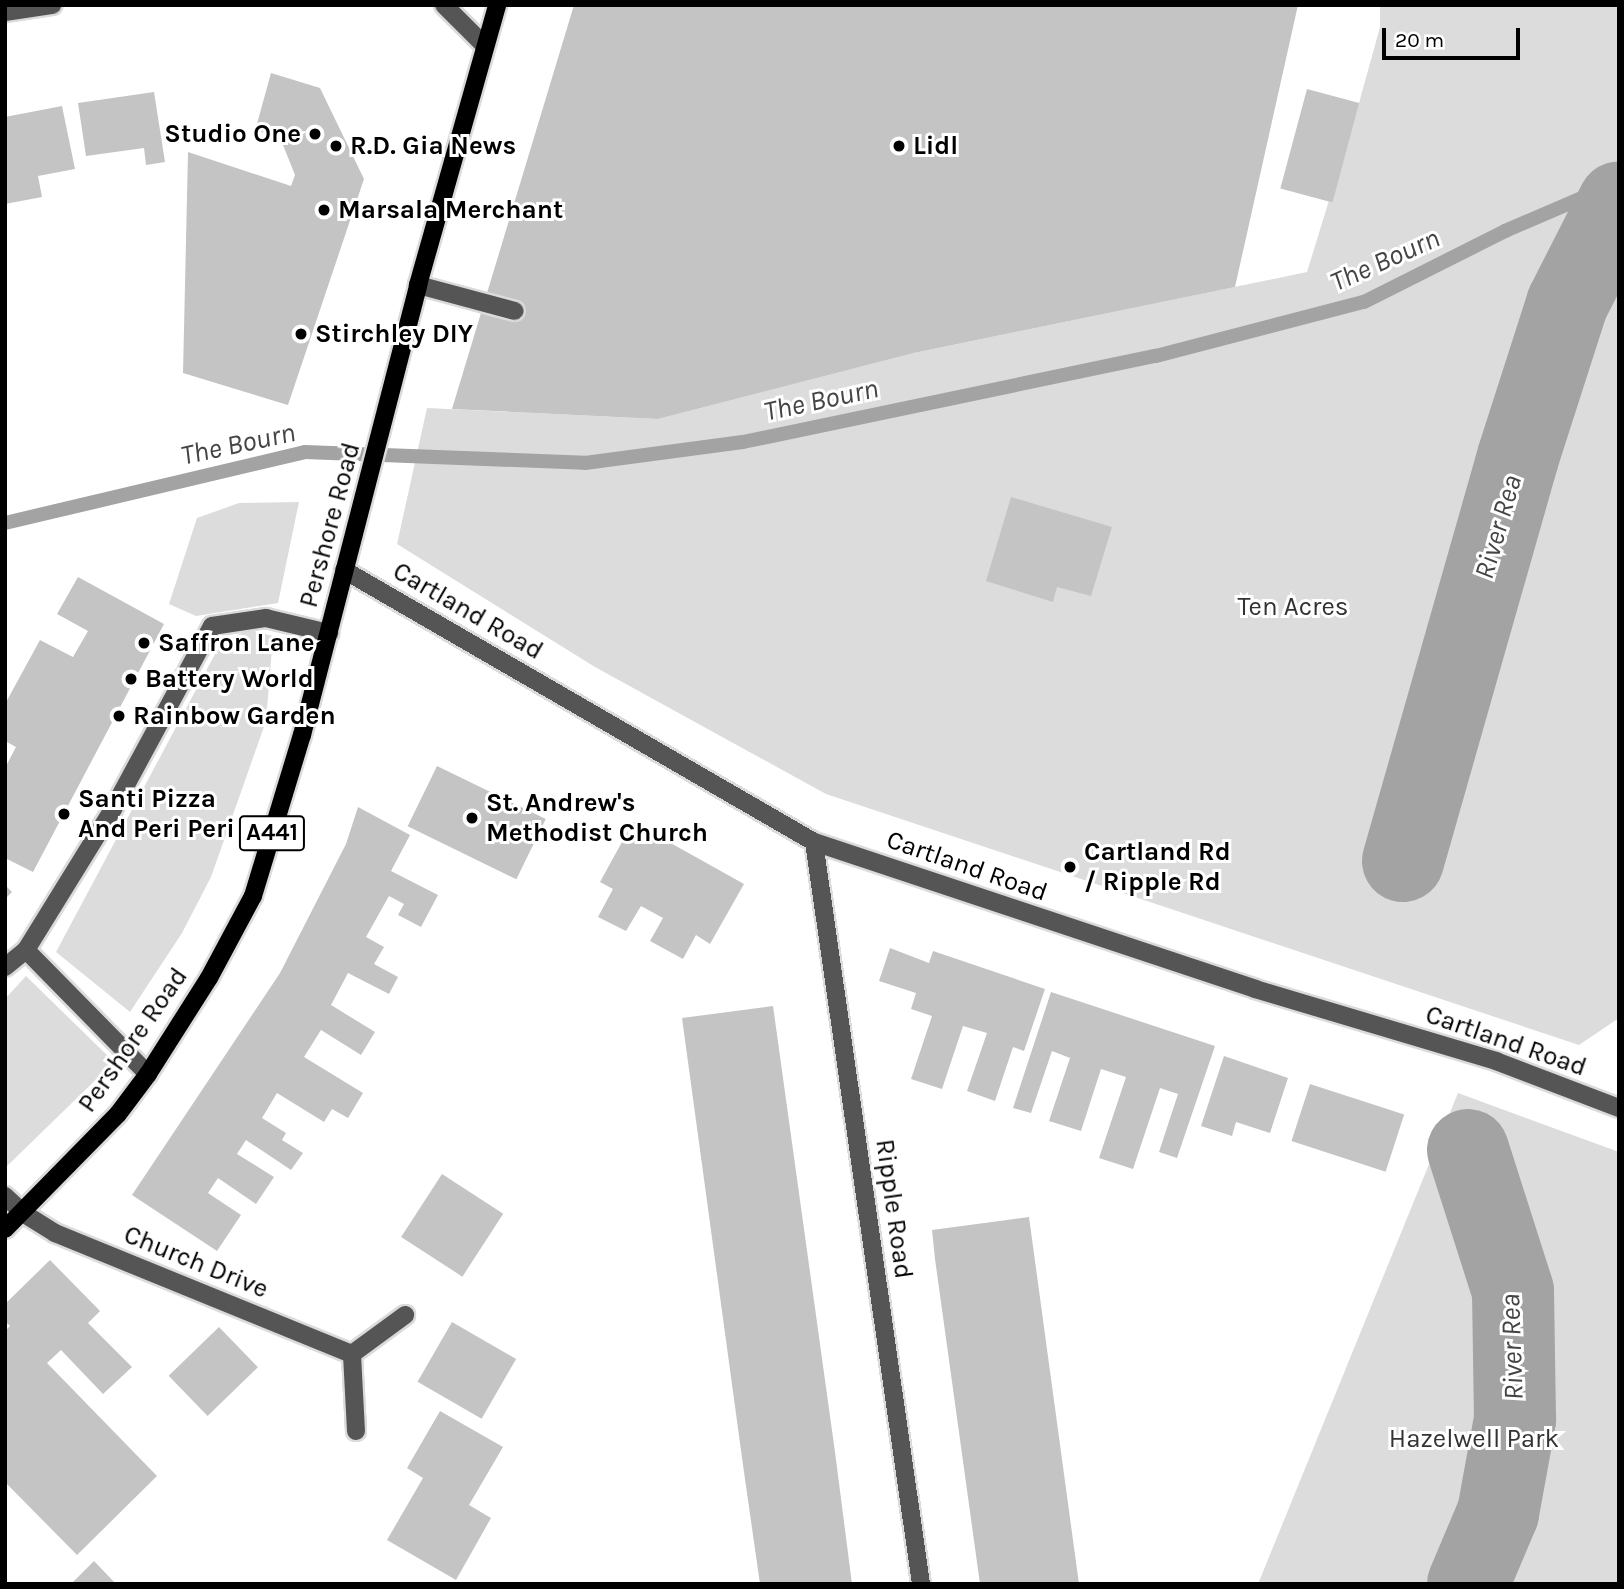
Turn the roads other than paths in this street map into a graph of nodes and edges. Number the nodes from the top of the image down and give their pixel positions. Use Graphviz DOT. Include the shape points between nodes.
graph roads {
  1 [pos="52,5"];
  2 [pos="444,5"];
  3 [pos="496,5"];
  4 [pos="5,12"];
  5 [pos="484,46"];
  6 [pos="418,285"];
  7 [pos="515,311"];
  8 [pos="344,570"];
  9 [pos="329,633"];
  10 [pos="814,842"];
  11 [pos="26,950"];
  12 [pos="5,967"];
  13 [pos="148,1074"];
  14 [pos="1619,1108"];
  15 [pos="5,1196"];
  16 [pos="23,1213"];
  17 [pos="5,1229"];
  18 [pos="405,1315"];
  19 [pos="352,1354"];
  20 [pos="356,1430"];
  21 [pos="921,1584"];
  1 -- 4 [label="street"];
  2 -- 5 [label="street"];
  3 -- 5 [label="main road, Pershore Road / A441"];
  5 -- 6 [label="main road, Pershore Road / A441"];
  6 -- 7 [label="street"];
  6 -- 8 [label="main road, Pershore Road / A441"];
  8 -- 9 [label="main road, Pershore Road / A441"];
  8 -- 10 [label="street, Cartland Road"];
  9 -- 11 [label="street" via="266,618 212,626 113,809"];
  9 -- 13 [label="main road, Pershore Road / A441" via="253,896 209,978"];
  10 -- 14 [label="street, Cartland Road" via="1255,989 1496,1061"];
  10 -- 21 [label="street, Ripple Road"];
  11 -- 12 [label="street"];
  11 -- 13 [label="street"];
  13 -- 16 [label="main road, Pershore Road / A441" via="118,1114"];
  15 -- 16 [label="street, Church Drive"];
  16 -- 17 [label="main road, Pershore Road / A441"];
  16 -- 19 [label="street, Church Drive" via="55,1233"];
  18 -- 19 [label="street"];
  19 -- 20 [label="street"];
}
